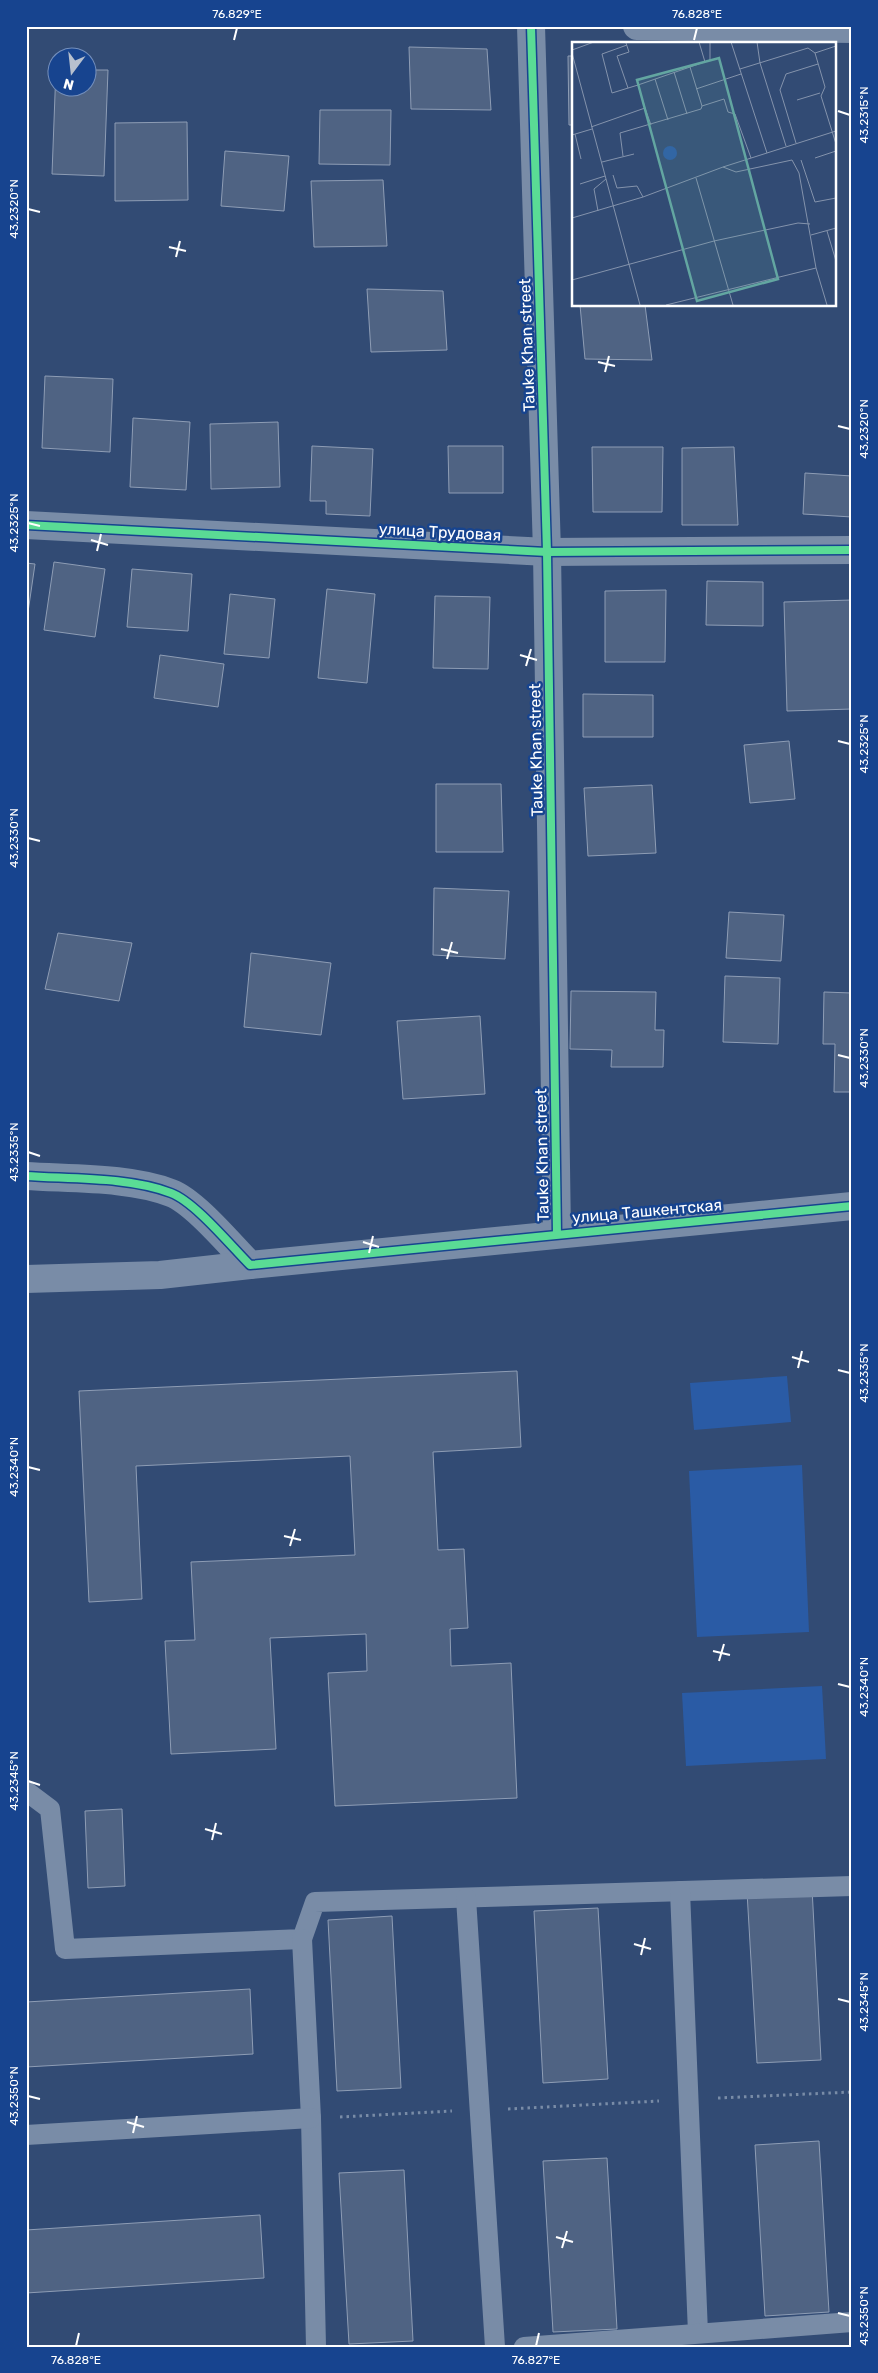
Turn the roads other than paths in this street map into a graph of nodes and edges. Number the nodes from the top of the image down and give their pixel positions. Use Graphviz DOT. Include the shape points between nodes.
graph roads {
  1 [pos="531,26"];
  2 [pos="637,26"];
  3 [pos="852,29"];
  4 [pos="26,525"];
  5 [pos="852,550"];
  6 [pos="546,552"];
  7 [pos="26,1176"];
  8 [pos="852,1206"];
  9 [pos="557,1234"];
  10 [pos="250,1265"];
  11 [pos="26,1279"];
  12 [pos="26,1791"];
  13 [pos="852,1886"];
  14 [pos="680,1891"];
  15 [pos="466,1898"];
  16 [pos="302,1939"];
  17 [pos="311,2118"];
  18 [pos="26,2135"];
  19 [pos="852,2322"];
  20 [pos="698,2334"];
  21 [pos="316,2347"];
  22 [pos="495,2347"];
  23 [pos="524,2347"];
  1 -- 6 [label="street, Tauke Khan street"];
  2 -- 3 [label="street"];
  4 -- 6 [label="street, улица Трудовая"];
  5 -- 6 [label="street, улица Трудовая"];
  6 -- 9 [label="street, Tauke Khan street"];
  7 -- 10 [label="street" via="141,1185 172,1193 190,1206"];
  8 -- 9 [label="street, улица Ташкентская"];
  9 -- 10 [label="street, улица Ташкентская"];
  10 -- 11 [label="street, улица Ташкентская" via="160,1274"];
  12 -- 16 [label="lane" via="50,1809 65,1948"];
  13 -- 14 [label="lane"];
  14 -- 15 [label="lane"];
  14 -- 20 [label="lane"];
  15 -- 16 [label="lane" via="315,1902"];
  15 -- 22 [label="lane"];
  16 -- 17 [label="lane"];
  17 -- 18 [label="lane"];
  17 -- 21 [label="lane"];
  19 -- 20 [label="lane"];
  20 -- 23 [label="lane"];
}
